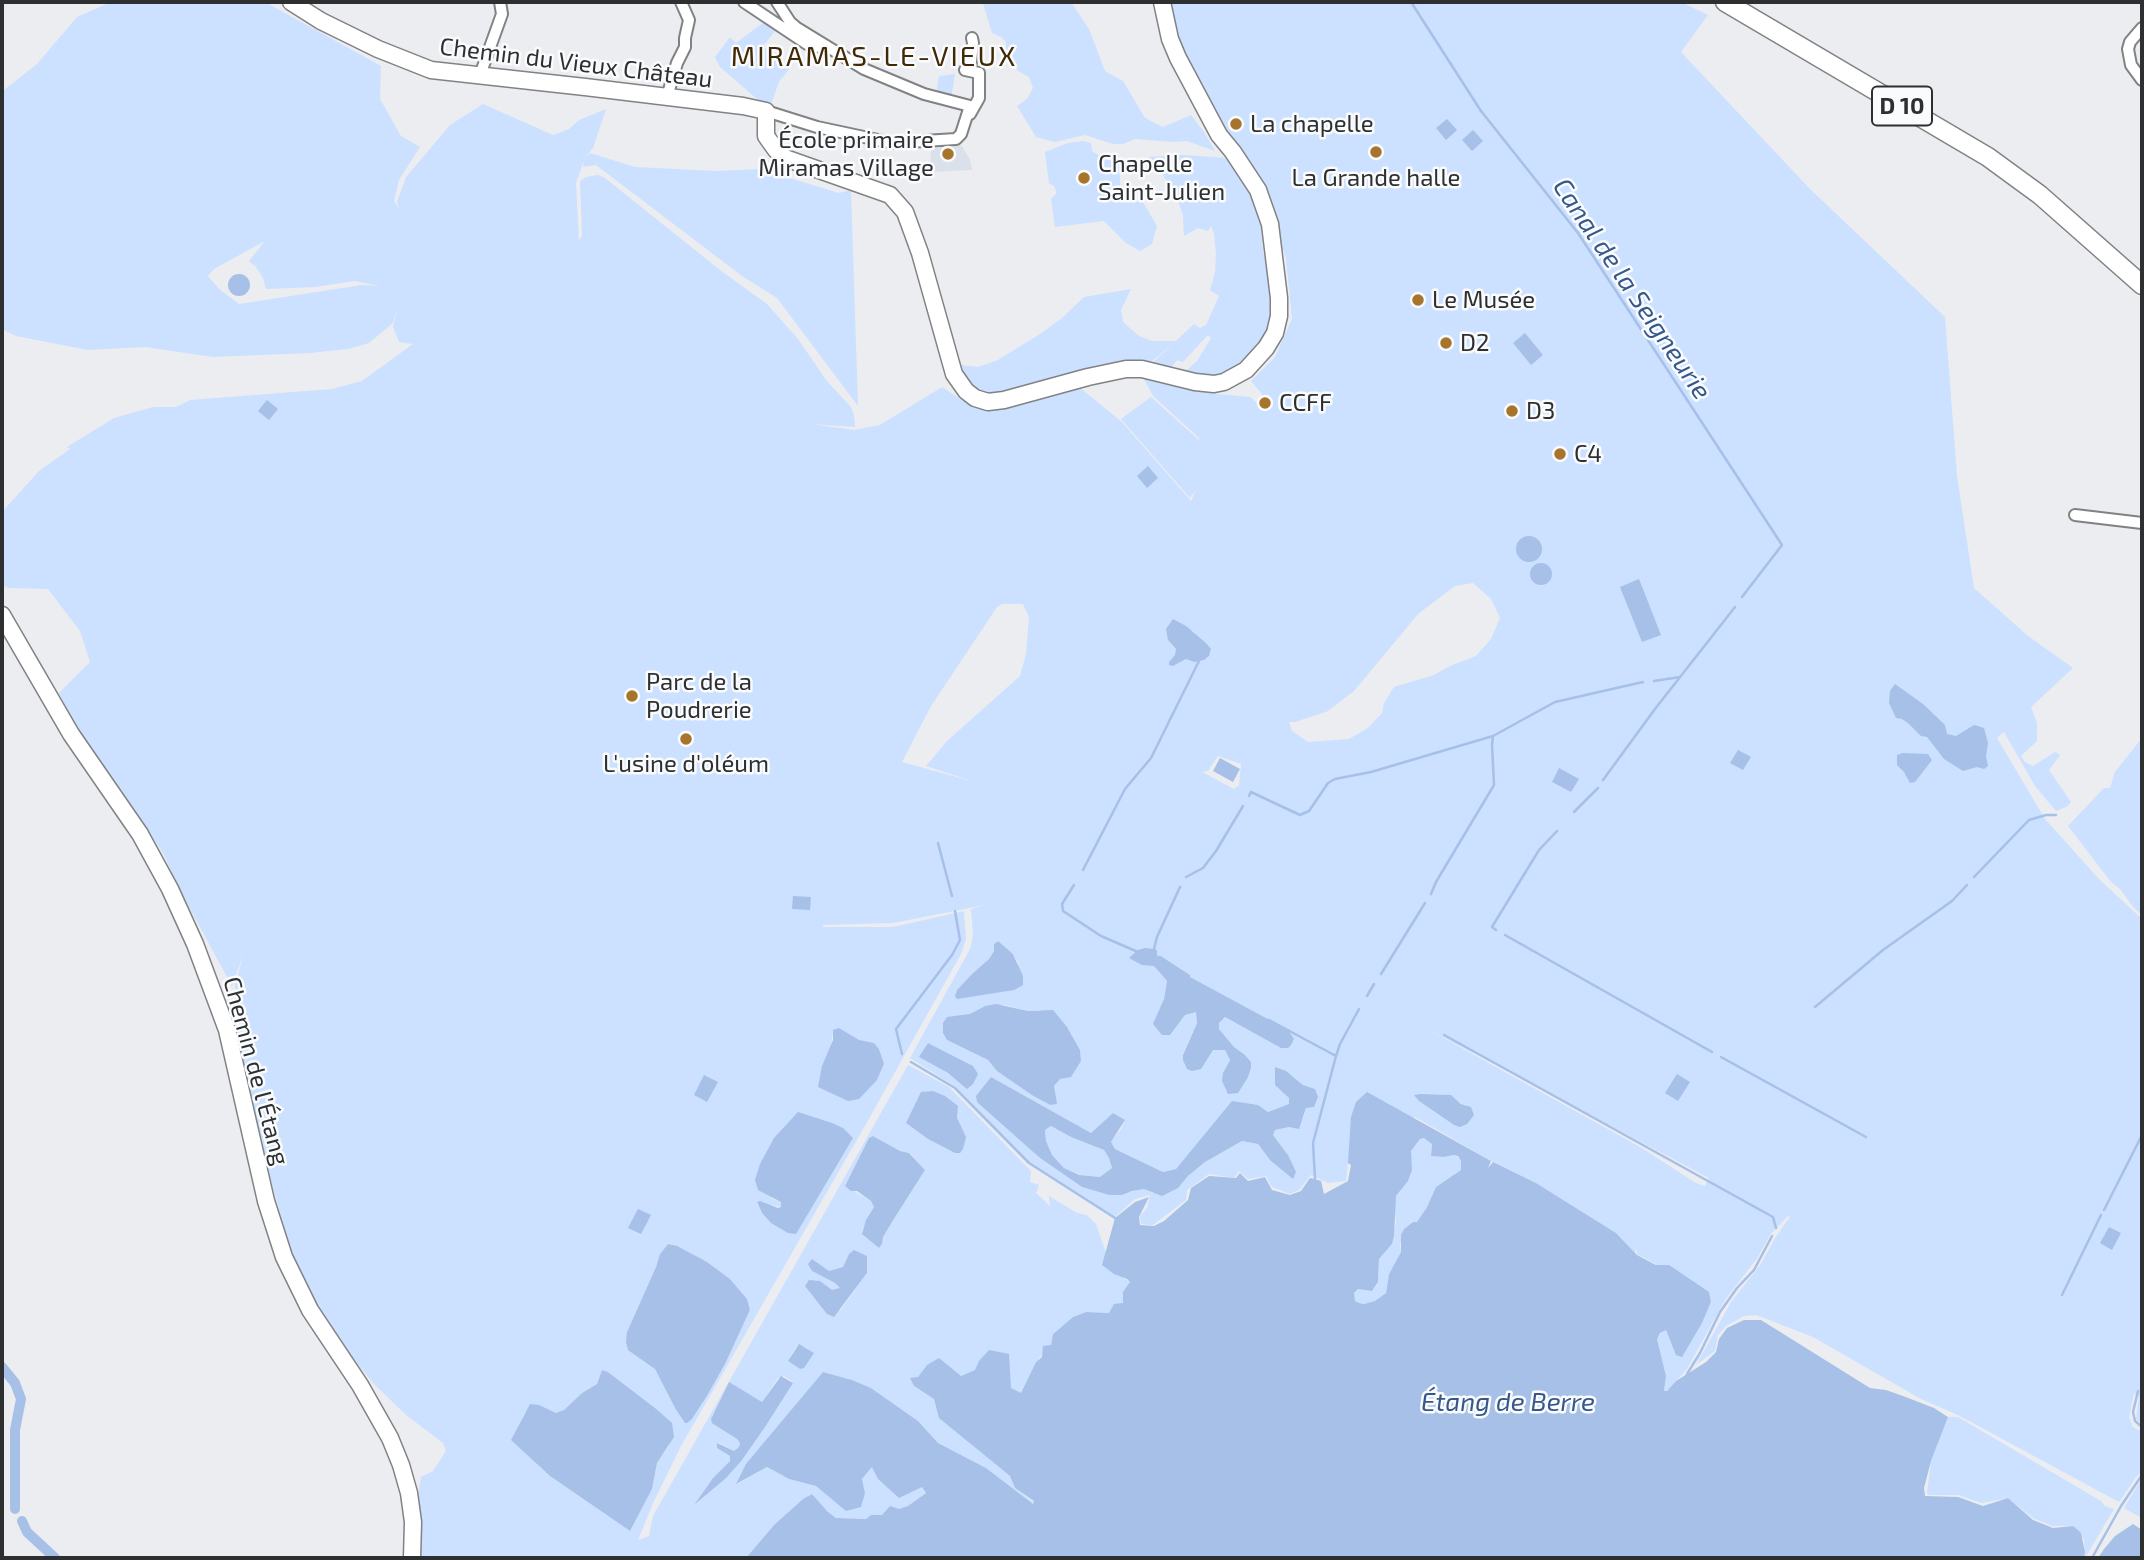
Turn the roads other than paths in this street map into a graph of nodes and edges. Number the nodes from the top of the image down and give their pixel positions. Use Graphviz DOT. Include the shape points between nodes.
graph roads {
  1 [pos="291,2"];
  2 [pos="500,2"];
  3 [pos="681,2"];
  4 [pos="744,2"];
  5 [pos="777,2"];
  6 [pos="1162,2"];
  7 [pos="1725,2"];
  8 [pos="2142,27"];
  9 [pos="972,38"];
  10 [pos="825,46"];
  11 [pos="480,75"];
  12 [pos="2142,80"];
  13 [pos="667,97"];
  14 [pos="766,111"];
  15 [pos="965,123"];
  16 [pos="2142,285"];
  17 [pos="2075,515"];
  18 [pos="2142,523"];
  19 [pos="2,615"];
  20 [pos="412,1558"];
  1 -- 11 [label="street, Chemin du Vieux Château" via="377,49 431,70"];
  2 -- 11 [label="street" via="502,14"];
  3 -- 13 [label="street" via="689,20 685,47"];
  4 -- 10 [label="street" via="807,44"];
  5 -- 10 [label="street" via="790,22"];
  6 -- 14 [label="street" via="1178,58 1219,135 1258,190 1270,224 1279,316 1275,333 1246,370 1214,384 1126,369 1004,400 975,398 954,374 905,212 890,195 785,158 766,136"];
  7 -- 16 [label="main road, D 10" via="1972,147 2040,195"];
  8 -- 12 [label="street" via="2128,50 2131,65"];
  9 -- 15 [label="street" via="971,71 979,97"];
  10 -- 15 [label="street" via="924,94 970,106"];
  11 -- 13 [label="street, Chemin du Vieux Château"];
  13 -- 14 [label="street, Chemin du Vieux Château"];
  14 -- 15 [label="street" via="892,143 956,139"];
  17 -- 18 [label="street"];
  19 -- 20 [label="street, Chemin de l’Étang" via="71,734 140,834 195,944 227,1030 281,1248 310,1310 360,1385 401,1465 413,1522"];
}
